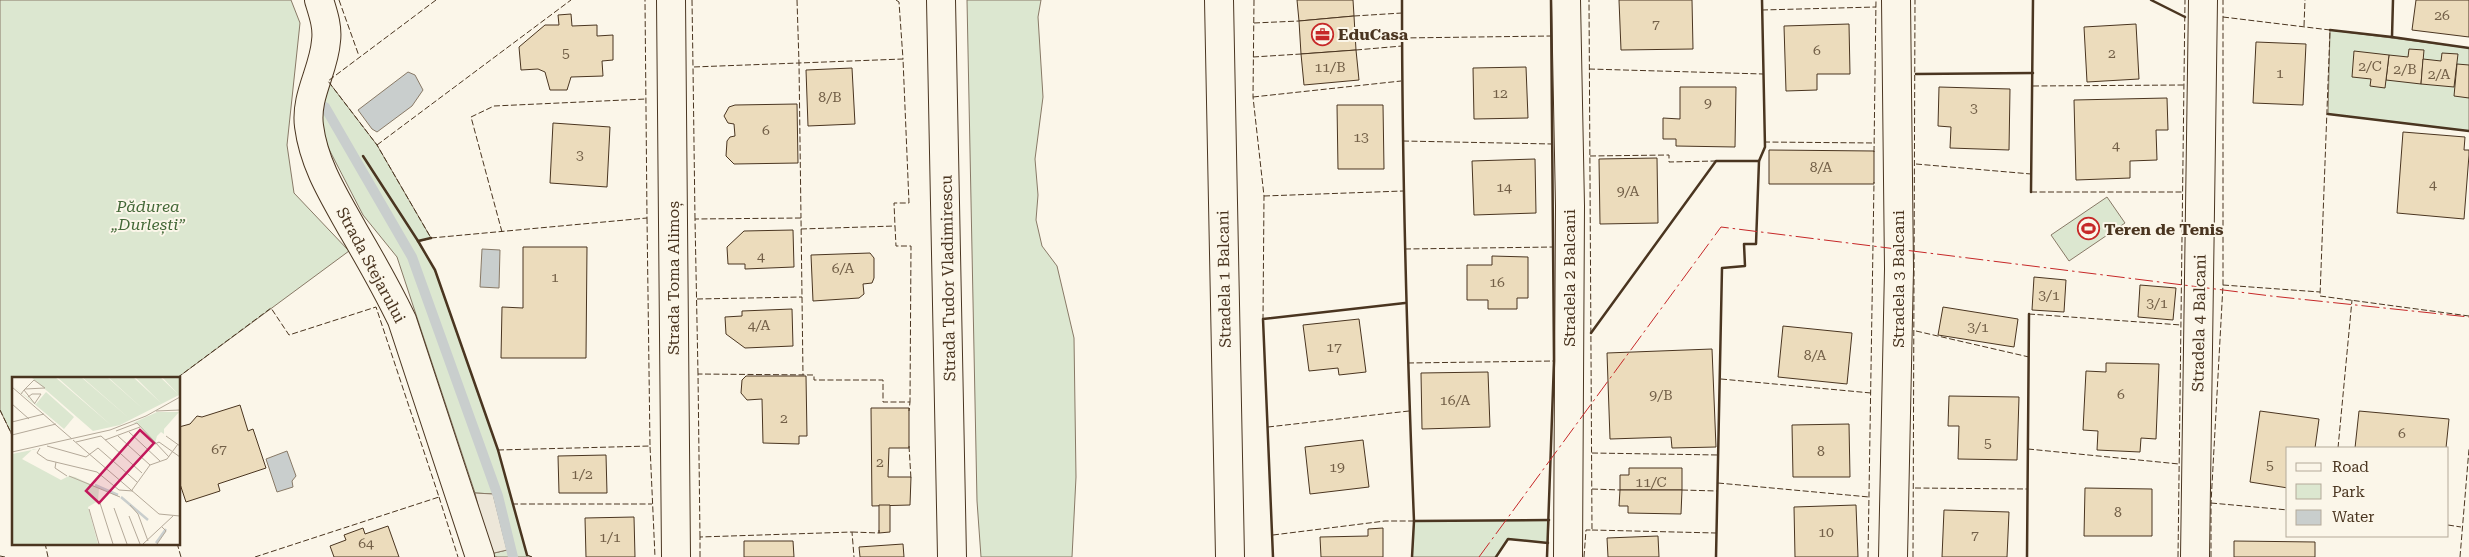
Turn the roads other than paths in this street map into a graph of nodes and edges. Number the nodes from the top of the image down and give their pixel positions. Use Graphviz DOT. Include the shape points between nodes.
graph roads {
  1 [pos="319,0"];
  2 [pos="671,0"];
  3 [pos="941,0"];
  4 [pos="1219,0"];
  5 [pos="1566,0"];
  6 [pos="1896,0"];
  7 [pos="2204,0"];
  8 [pos="480,557"];
  9 [pos="676,557"];
  10 [pos="952,557"];
  11 [pos="1230,557"];
  12 [pos="1568,557"];
  13 [pos="1893,557"];
  14 [pos="2196,557"];
  1 -- 8 [label="street, Strada Stejarului" via="325,20 326,41 310,99 308,123 313,150 322,175 402,320"];
  2 -- 9 [label="street, Strada Toma Alimoș"];
  3 -- 10 [label="street, Strada Tudor Vladimirescu"];
  4 -- 11 [label="street, Stradela 1 Balcani"];
  5 -- 12 [label="street, Stradela 2 Balcani" via="1570,206"];
  6 -- 13 [label="street, Stradela 3 Balcani" via="1899,269"];
  7 -- 14 [label="street, Stradela 4 Balcani"];
}
